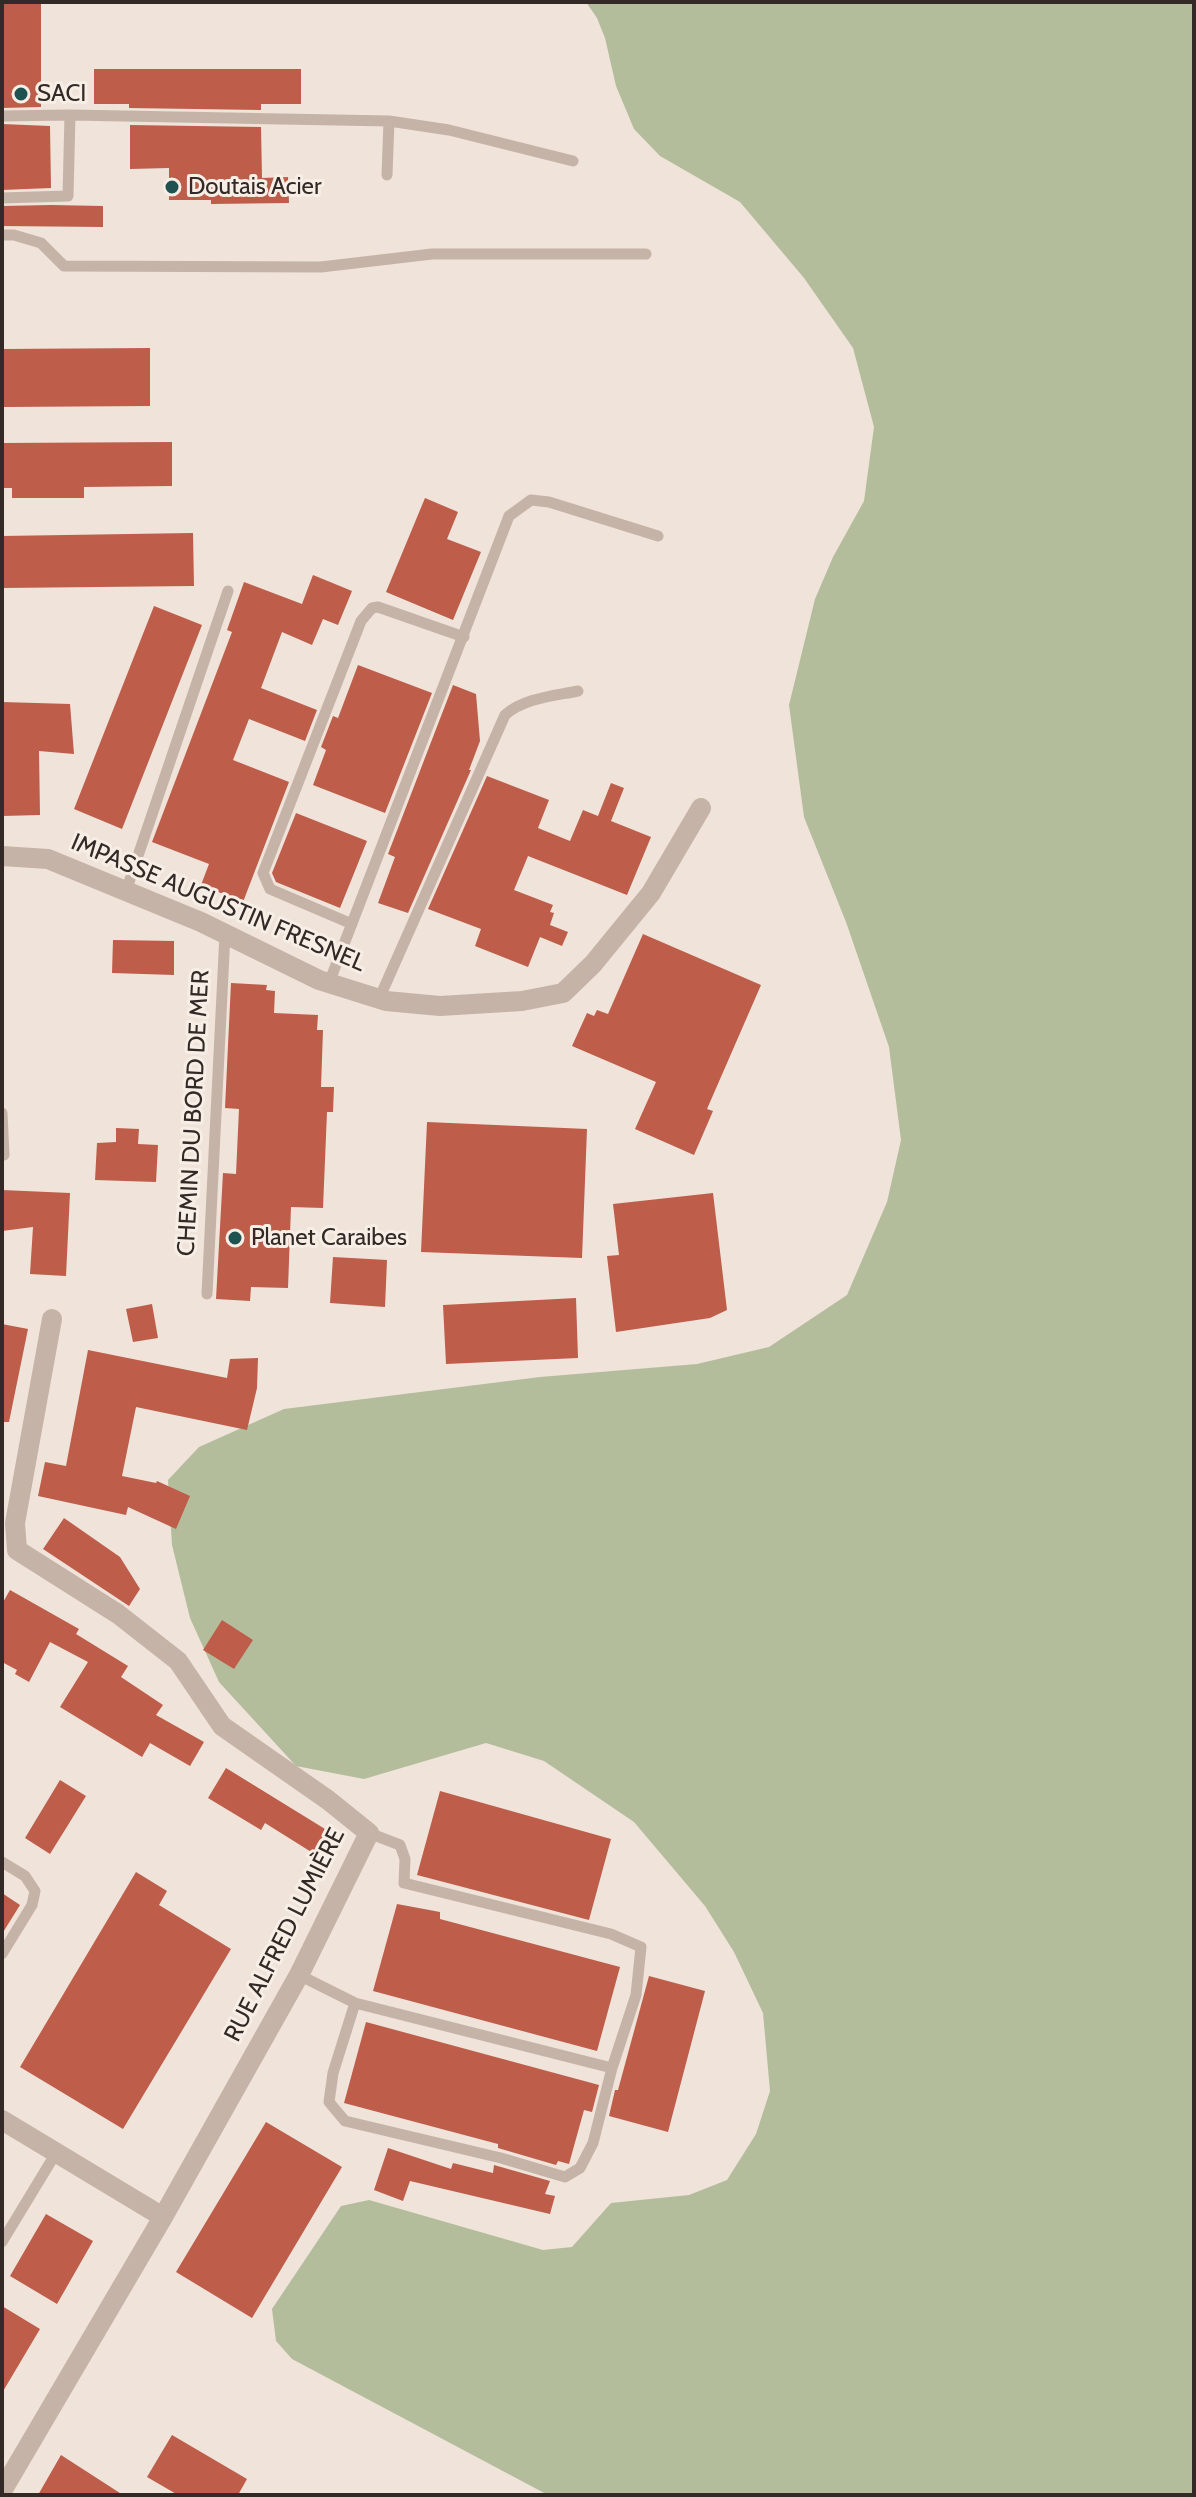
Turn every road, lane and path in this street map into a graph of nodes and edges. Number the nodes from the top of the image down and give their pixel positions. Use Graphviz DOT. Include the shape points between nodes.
graph roads {
  1 [pos="70,115"];
  2 [pos="2,116"];
  3 [pos="389,121"];
  4 [pos="573,161"];
  5 [pos="387,175"];
  6 [pos="2,198"];
  7 [pos="2,235"];
  8 [pos="646,254"];
  9 [pos="658,536"];
  10 [pos="228,591"];
  11 [pos="464,637"];
  12 [pos="578,691"];
  13 [pos="701,808"];
  14 [pos="2,856"];
  15 [pos="126,891"];
  16 [pos="352,924"];
  17 [pos="225,934"];
  18 [pos="329,983"];
  19 [pos="379,999"];
  20 [pos="2,1113"];
  21 [pos="4,1155"];
  22 [pos="207,1294"];
  23 [pos="52,1319"];
  24 [pos="369,1833"];
  25 [pos="2,1862"];
  26 [pos="2,1954"];
  27 [pos="299,1975"];
  28 [pos="355,2003"];
  29 [pos="612,2068"];
  30 [pos="2,2120"];
  31 [pos="56,2153"];
  32 [pos="163,2217"];
  33 [pos="2,2242"];
  34 [pos="2,2491"];
  1 -- 2 [label="lane"];
  1 -- 3 [label="lane"];
  1 -- 6 [label="lane" via="68,196"];
  3 -- 4 [label="lane"];
  3 -- 5 [label="lane"];
  7 -- 8 [label="lane" via="41,243 64,266 321,267 432,254"];
  9 -- 11 [label="lane" via="531,500 509,516"];
  10 -- 15 [label="lane"];
  11 -- 16 [label="lane"];
  11 -- 16 [label="lane" via="378,607 361,621 263,873 270,889"];
  12 -- 19 [label="lane" via="535,700 505,715"];
  13 -- 19 [label="street, IMPASSE AUGUSTIN FRESNEL" via="651,893 563,993 440,1006"];
  14 -- 15 [label="street, IMPASSE AUGUSTIN FRESNEL" via="48,859"];
  15 -- 17 [label="street, IMPASSE AUGUSTIN FRESNEL"];
  16 -- 18 [label="lane"];
  17 -- 18 [label="street, IMPASSE AUGUSTIN FRESNEL"];
  17 -- 22 [label="lane, CHEMIN DU BORD DE MER"];
  18 -- 19 [label="street, IMPASSE AUGUSTIN FRESNEL"];
  20 -- 21 [label="lane"];
  23 -- 24 [label="street, RUE ALFRED LUMIÈRE" via="15,1523 17,1550 118,1614 178,1661 222,1726"];
  24 -- 27 [label="street, RUE ALFRED LUMIÈRE"];
  24 -- 29 [label="lane" via="400,1845 404,1883 611,1934 641,1947 636,1995"];
  25 -- 26 [label="lane" via="25,1876 35,1891"];
  27 -- 28 [label="lane"];
  27 -- 32 [label="street, RUE ALFRED LUMIÈRE"];
  28 -- 29 [label="lane"];
  28 -- 29 [label="lane" via="329,2102 345,2121 565,2177 580,2168 593,2143"];
  30 -- 31 [label="street"];
  31 -- 32 [label="street"];
  31 -- 33 [label="lane"];
  32 -- 34 [label="street, RUE ALFRED LUMIÈRE"];
}
